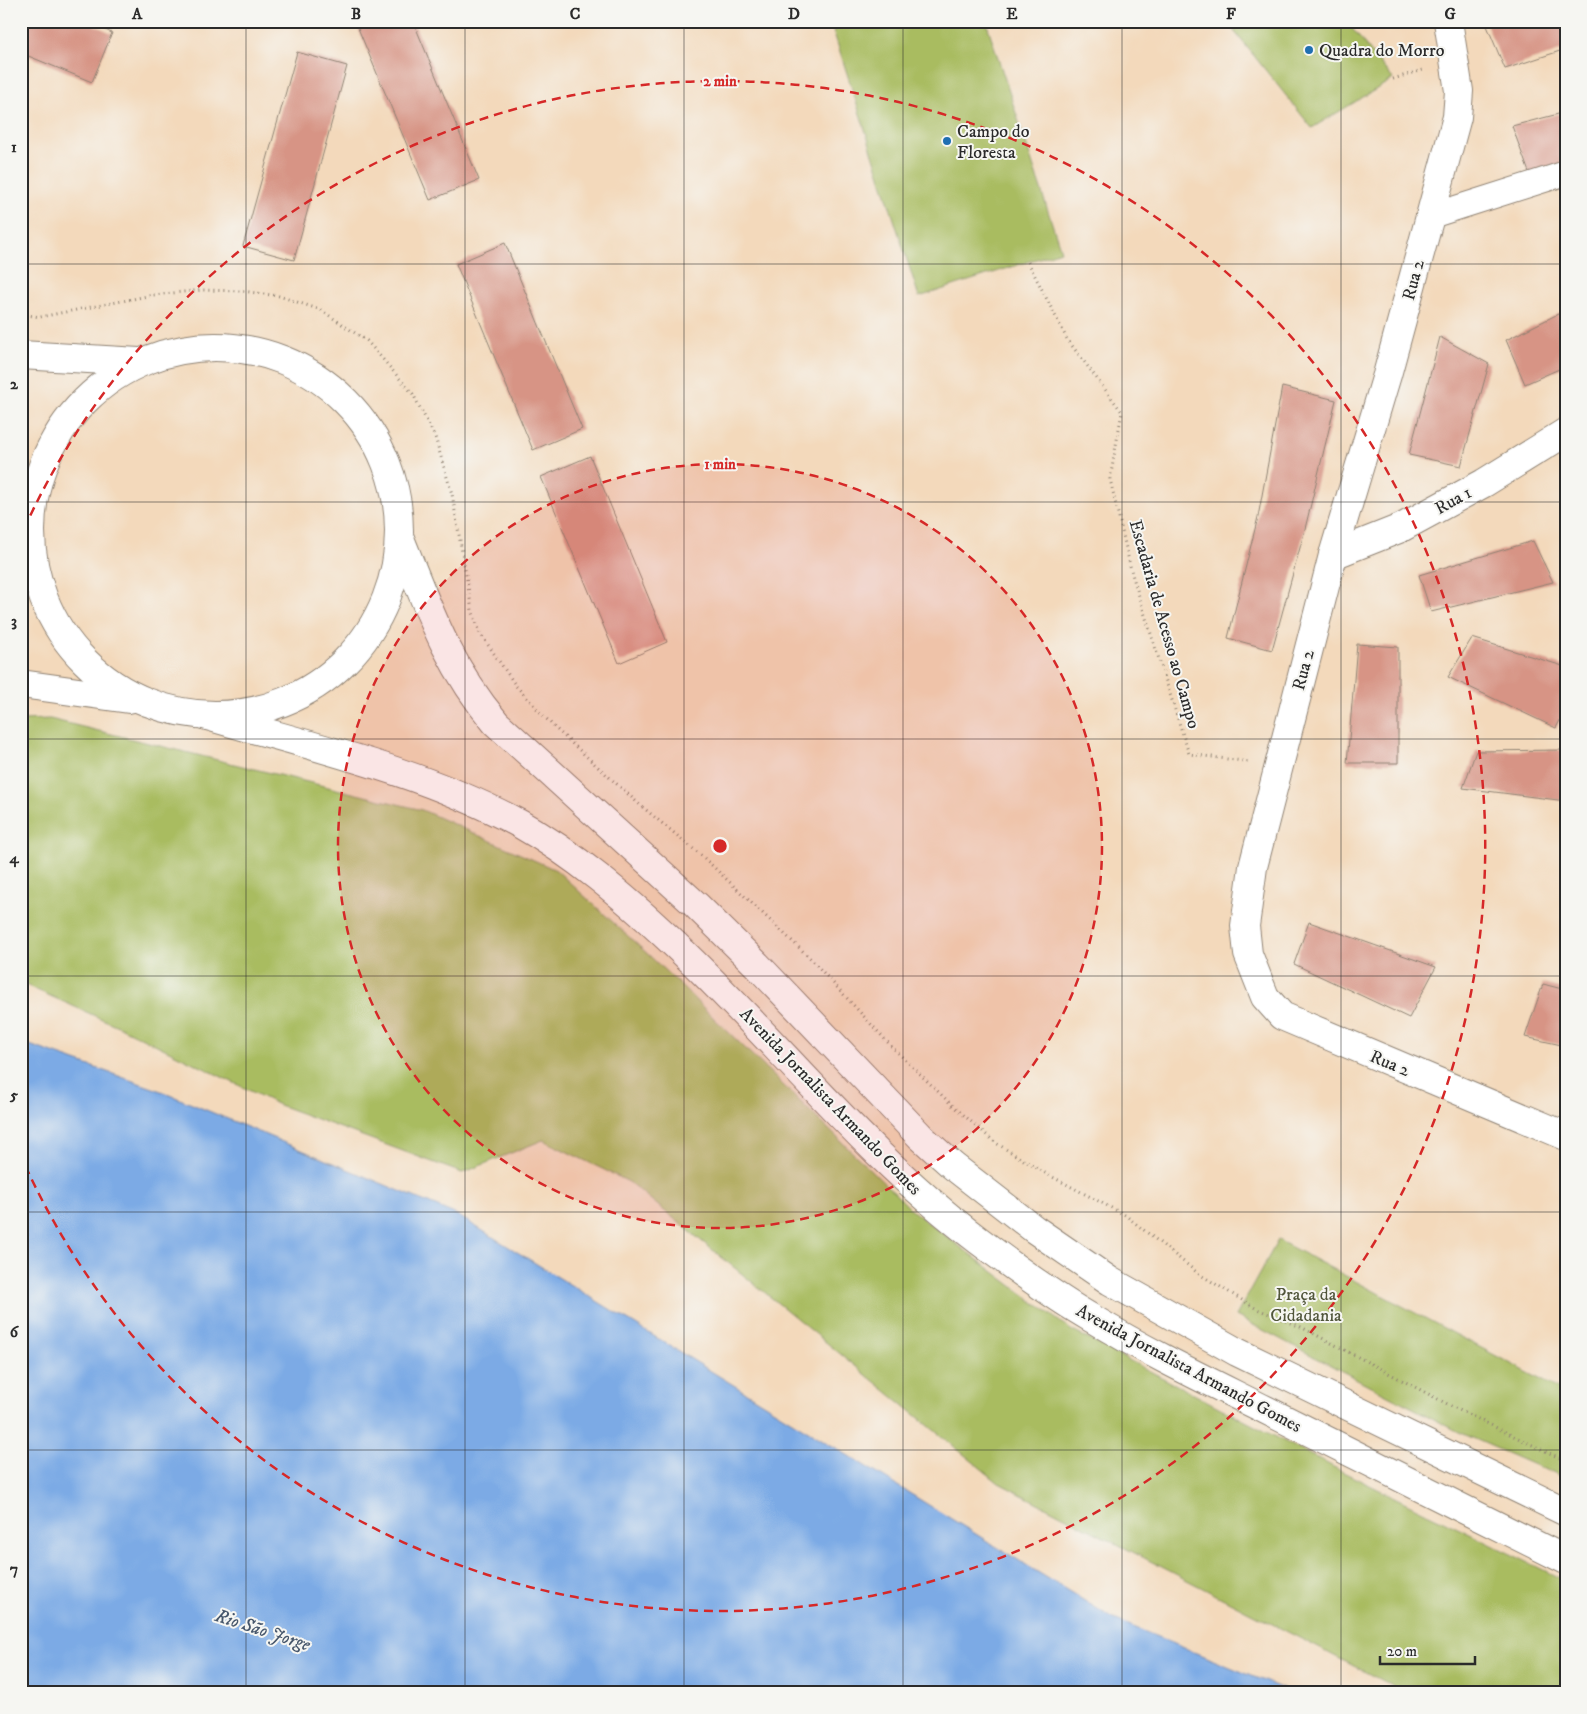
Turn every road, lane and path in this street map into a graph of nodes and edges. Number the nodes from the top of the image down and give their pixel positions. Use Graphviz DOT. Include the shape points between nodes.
graph roads {
  1 [pos="1448,21"];
  2 [pos="1566,174"];
  3 [pos="1431,216"];
  4 [pos="1028,262"];
  5 [pos="21,314"];
  6 [pos="21,355"];
  7 [pos="139,362"];
  8 [pos="1566,432"];
  9 [pos="27,507"];
  10 [pos="399,536"];
  11 [pos="1333,554"];
  12 [pos="21,560"];
  13 [pos="39,584"];
  14 [pos="22,684"];
  15 [pos="146,702"];
  16 [pos="204,715"];
  17 [pos="1277,766"];
  18 [pos="1566,1136"];
  19 [pos="1566,1462"];
  20 [pos="1566,1512"];
  21 [pos="1566,1560"];
  1 -- 3 [label="main road, Rua 2" via="1459,91 1458,118"];
  2 -- 3 [label="street"];
  3 -- 11 [label="main road, Rua 2"];
  4 -- 17 [label="path, Escadaria de Acesso ao Campo" via="1067,339 1122,412 1110,478 1132,574 1189,754"];
  5 -- 19 [label="path" via="40,317 152,295 202,290 242,291 279,296 321,310 367,341 413,394 435,437 452,494 472,610 480,633 516,686 555,728 702,856 810,958 892,1048 952,1105 996,1142 1043,1172 1125,1215 1199,1274 1257,1309 1302,1327"];
  6 -- 7 [label="main road"];
  7 -- 9 [label="main road" via="85,399 64,424 48,452"];
  7 -- 10 [label="main road" via="184,348 240,347 286,360 322,381 359,416 375,440 388,468 396,501"];
  8 -- 11 [label="main road, Rua 1" via="1484,483 1401,528"];
  9 -- 13 [label="main road"];
  10 -- 16 [label="main road" via="392,583 382,609 368,634 338,669 296,697 271,707 244,713"];
  10 -- 20 [label="main road, Avenida Jornalista Armando Gomes" via="455,666 496,723 696,905 878,1094 953,1166 1072,1256 1181,1322 1320,1394"];
  11 -- 17 [label="main road, Rua 2"];
  12 -- 13 [label="main road"];
  13 -- 15 [label="main road" via="60,630 80,656 107,680"];
  14 -- 15 [label="main road"];
  15 -- 16 [label="main road" via="165,709"];
  16 -- 21 [label="main road, Avenida Jornalista Armando Gomes" via="408,776 472,801 520,825 594,874 631,904 738,1007 900,1176 978,1240 1070,1306 1172,1362"];
  17 -- 18 [label="main road, Rua 2" via="1253,867 1245,926 1248,954 1265,997 1282,1016"];
}
